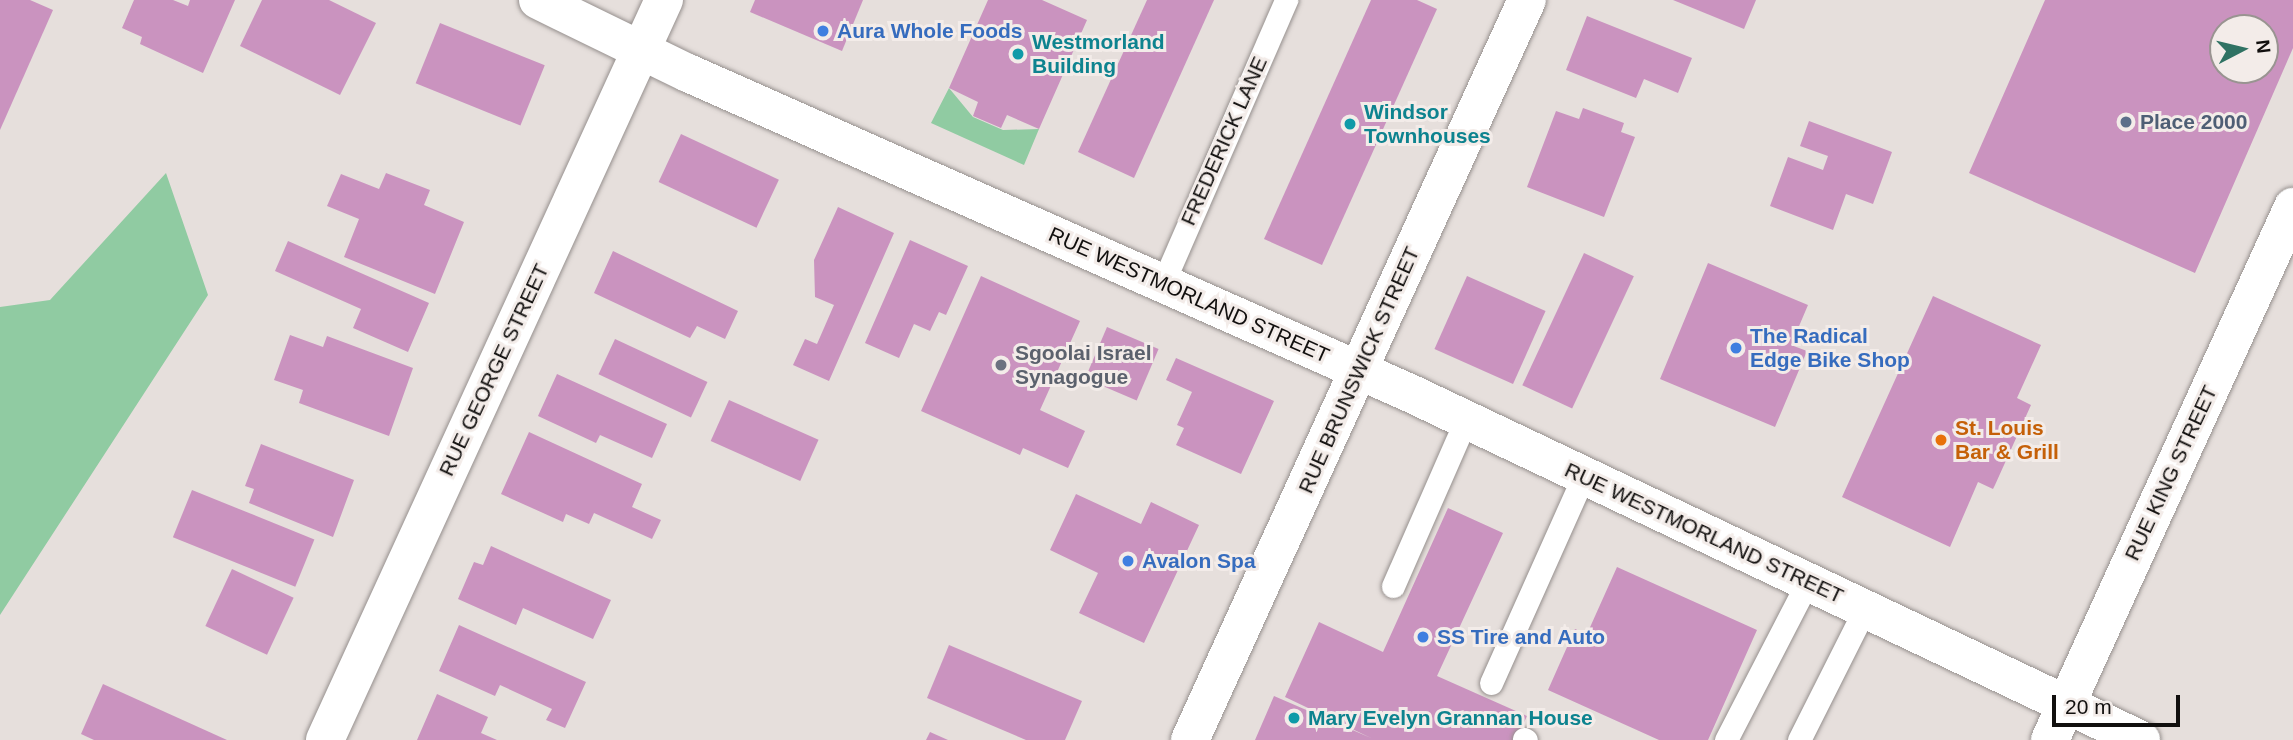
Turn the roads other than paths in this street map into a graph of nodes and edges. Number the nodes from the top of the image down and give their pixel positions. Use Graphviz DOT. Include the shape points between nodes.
graph roads {
  1 [pos="538,0"];
  2 [pos="664,0"];
  3 [pos="1286,0"];
  4 [pos="1527,0"];
  5 [pos="642,50"];
  6 [pos="2293,207"];
  7 [pos="1163,283"];
  8 [pos="1359,370"];
  9 [pos="1466,420"];
  10 [pos="1584,475"];
  11 [pos="1808,582"];
  12 [pos="1393,586"];
  13 [pos="1865,609"];
  14 [pos="1492,682"];
  15 [pos="2067,705"];
  16 [pos="325,740"];
  17 [pos="1190,740"];
  18 [pos="1726,740"];
  19 [pos="1799,740"];
  20 [pos="2050,740"];
  21 [pos="2141,740"];
  1 -- 5 [label="main road, RUE WESTMORLAND STREET"];
  2 -- 5 [label="main road, RUE GEORGE STREET"];
  3 -- 7 [label="lane, FREDERICK LANE"];
  4 -- 8 [label="main road, RUE BRUNSWICK STREET"];
  5 -- 7 [label="main road, RUE WESTMORLAND STREET"];
  5 -- 16 [label="main road, RUE GEORGE STREET"];
  6 -- 15 [label="main road, RUE KING STREET"];
  7 -- 8 [label="main road, RUE WESTMORLAND STREET"];
  8 -- 9 [label="main road, RUE WESTMORLAND STREET"];
  8 -- 17 [label="main road, RUE BRUNSWICK STREET"];
  9 -- 10 [label="main road, RUE WESTMORLAND STREET"];
  9 -- 12 [label="lane"];
  10 -- 11 [label="main road, RUE WESTMORLAND STREET"];
  10 -- 14 [label="lane"];
  11 -- 13 [label="main road, RUE WESTMORLAND STREET"];
  11 -- 18 [label="lane"];
  13 -- 15 [label="main road, RUE WESTMORLAND STREET"];
  13 -- 19 [label="lane"];
  15 -- 20 [label="main road, RUE KING STREET"];
  15 -- 21 [label="main road, RUE WESTMORLAND STREET"];
}
